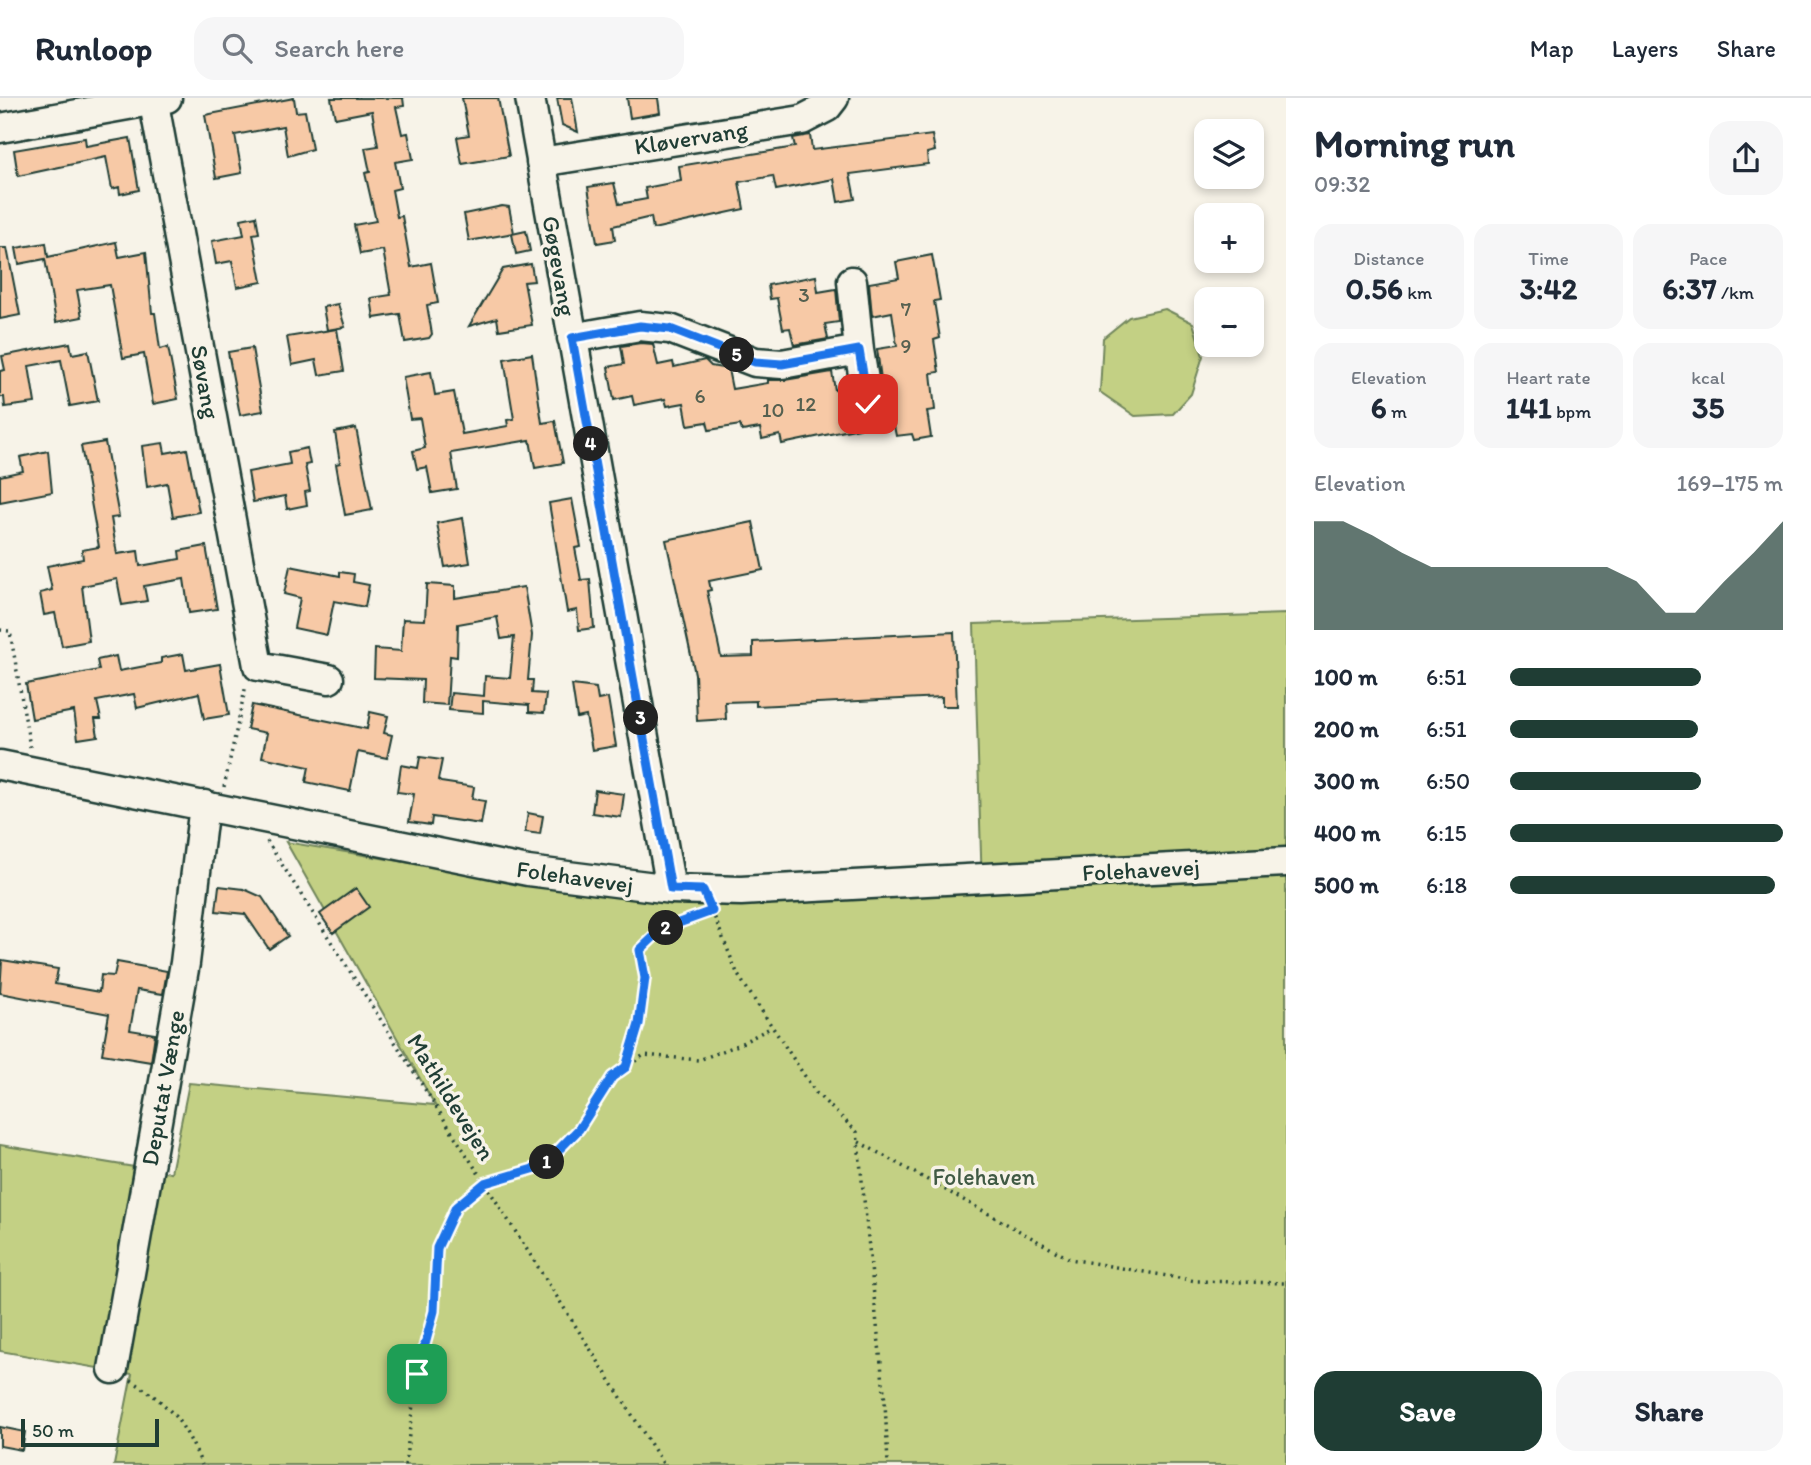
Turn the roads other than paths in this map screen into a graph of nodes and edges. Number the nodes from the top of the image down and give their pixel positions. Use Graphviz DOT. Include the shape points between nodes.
graph roads {
  1 [pos="530,98"];
  2 [pos="834,98"];
  3 [pos="158,99"];
  4 [pos="0,128"];
  5 [pos="541,162"];
  6 [pos="852,281"];
  7 [pos="572,338"];
  8 [pos="859,350"];
  9 [pos="868,404"];
  10 [pos="329,680"];
  11 [pos="0,765"];
  12 [pos="210,807"];
  13 [pos="1286,862"];
  14 [pos="671,889"];
  15 [pos="113,1369"];
  1 -- 5 [label="street, Gøgevang"];
  2 -- 5 [label="street, Kløvervang" via="802,120"];
  3 -- 4 [label="street"];
  3 -- 10 [label="street, Søvang" via="258,666"];
  5 -- 7 [label="street, Gøgevang"];
  6 -- 8 [label="street"];
  7 -- 8 [label="street" via="640,326 670,329 755,362 782,364"];
  7 -- 14 [label="street, Gøgevang"];
  8 -- 9 [label="street"];
  11 -- 12 [label="street, Folehavevej"];
  12 -- 14 [label="street, Folehavevej" via="377,853"];
  12 -- 15 [label="street, Deputat Vænge"];
  13 -- 14 [label="street, Folehavevej" via="866,884 708,900"];
}
